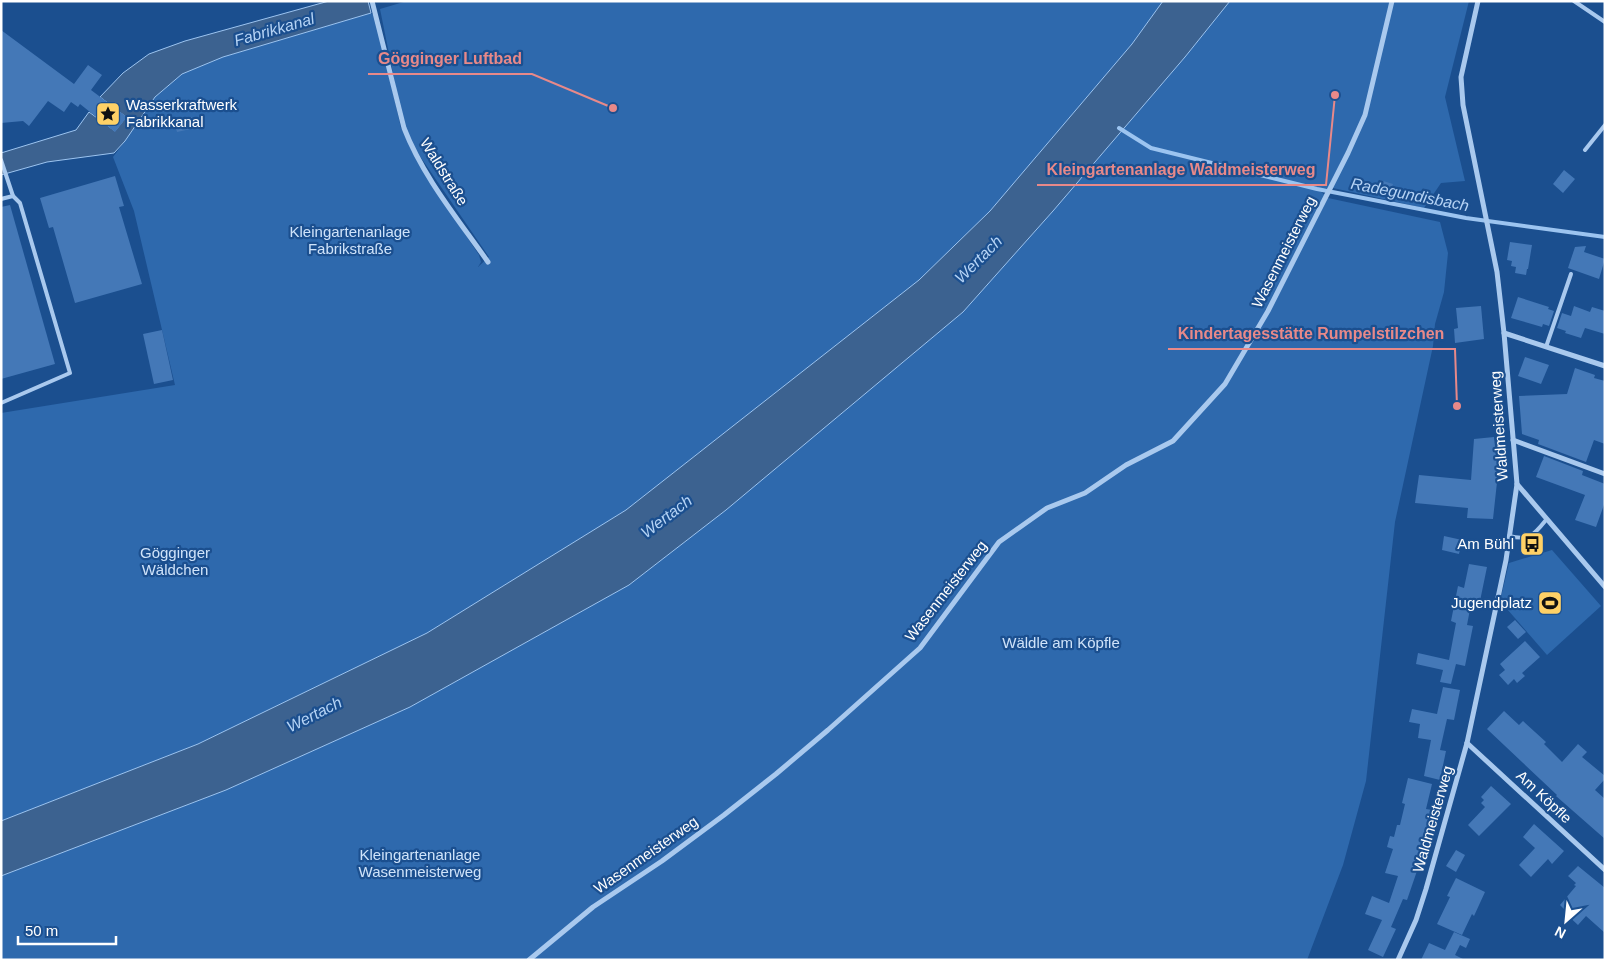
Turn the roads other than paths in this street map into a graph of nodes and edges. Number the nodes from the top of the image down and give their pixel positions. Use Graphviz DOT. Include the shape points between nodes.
graph roads {
  1 [pos="372,1"];
  2 [pos="1392,1"];
  3 [pos="1478,1"];
  4 [pos="1574,1"];
  5 [pos="1605,22"];
  6 [pos="1605,125"];
  7 [pos="1585,150"];
  8 [pos="1,160"];
  9 [pos="13,196"];
  10 [pos="1,199"];
  11 [pos="488,262"];
  12 [pos="1570,274"];
  13 [pos="1504,333"];
  14 [pos="1546,347"];
  15 [pos="1605,366"];
  16 [pos="1,403"];
  17 [pos="1513,440"];
  18 [pos="1605,474"];
  19 [pos="1516,484"];
  20 [pos="1546,520"];
  21 [pos="1509,536"];
  22 [pos="1605,587"];
  23 [pos="1467,743"];
  24 [pos="1605,870"];
  25 [pos="529,960"];
  26 [pos="1398,960"];
  1 -- 11 [label="street, Waldstraße" via="404,128 412,147"];
  2 -- 25 [label="street, Wasenmeisterweg" via="1365,114 1333,186 1268,311 1225,384 1173,441 1126,465 1085,493 1047,508 999,542 920,648 828,730 724,815 593,907"];
  3 -- 13 [label="street, Waldmeisterweg" via="1461,77 1463,105 1497,272"];
  4 -- 5 [label="lane"];
  6 -- 7 [label="lane"];
  8 -- 9 [label="lane"];
  9 -- 10 [label="lane"];
  9 -- 16 [label="lane" via="20,203 70,373"];
  12 -- 14 [label="lane"];
  13 -- 14 [label="street"];
  13 -- 17 [label="street, Waldmeisterweg"];
  14 -- 15 [label="street"];
  17 -- 18 [label="street"];
  17 -- 19 [label="street, Waldmeisterweg"];
  19 -- 20 [label="street"];
  19 -- 21 [label="street, Waldmeisterweg"];
  20 -- 21 [label="lane" via="1534,535 1521,539"];
  20 -- 22 [label="street"];
  21 -- 23 [label="street, Waldmeisterweg"];
  23 -- 24 [label="street, Am Köpfle"];
  23 -- 26 [label="street, Waldmeisterweg" via="1426,889"];
}
